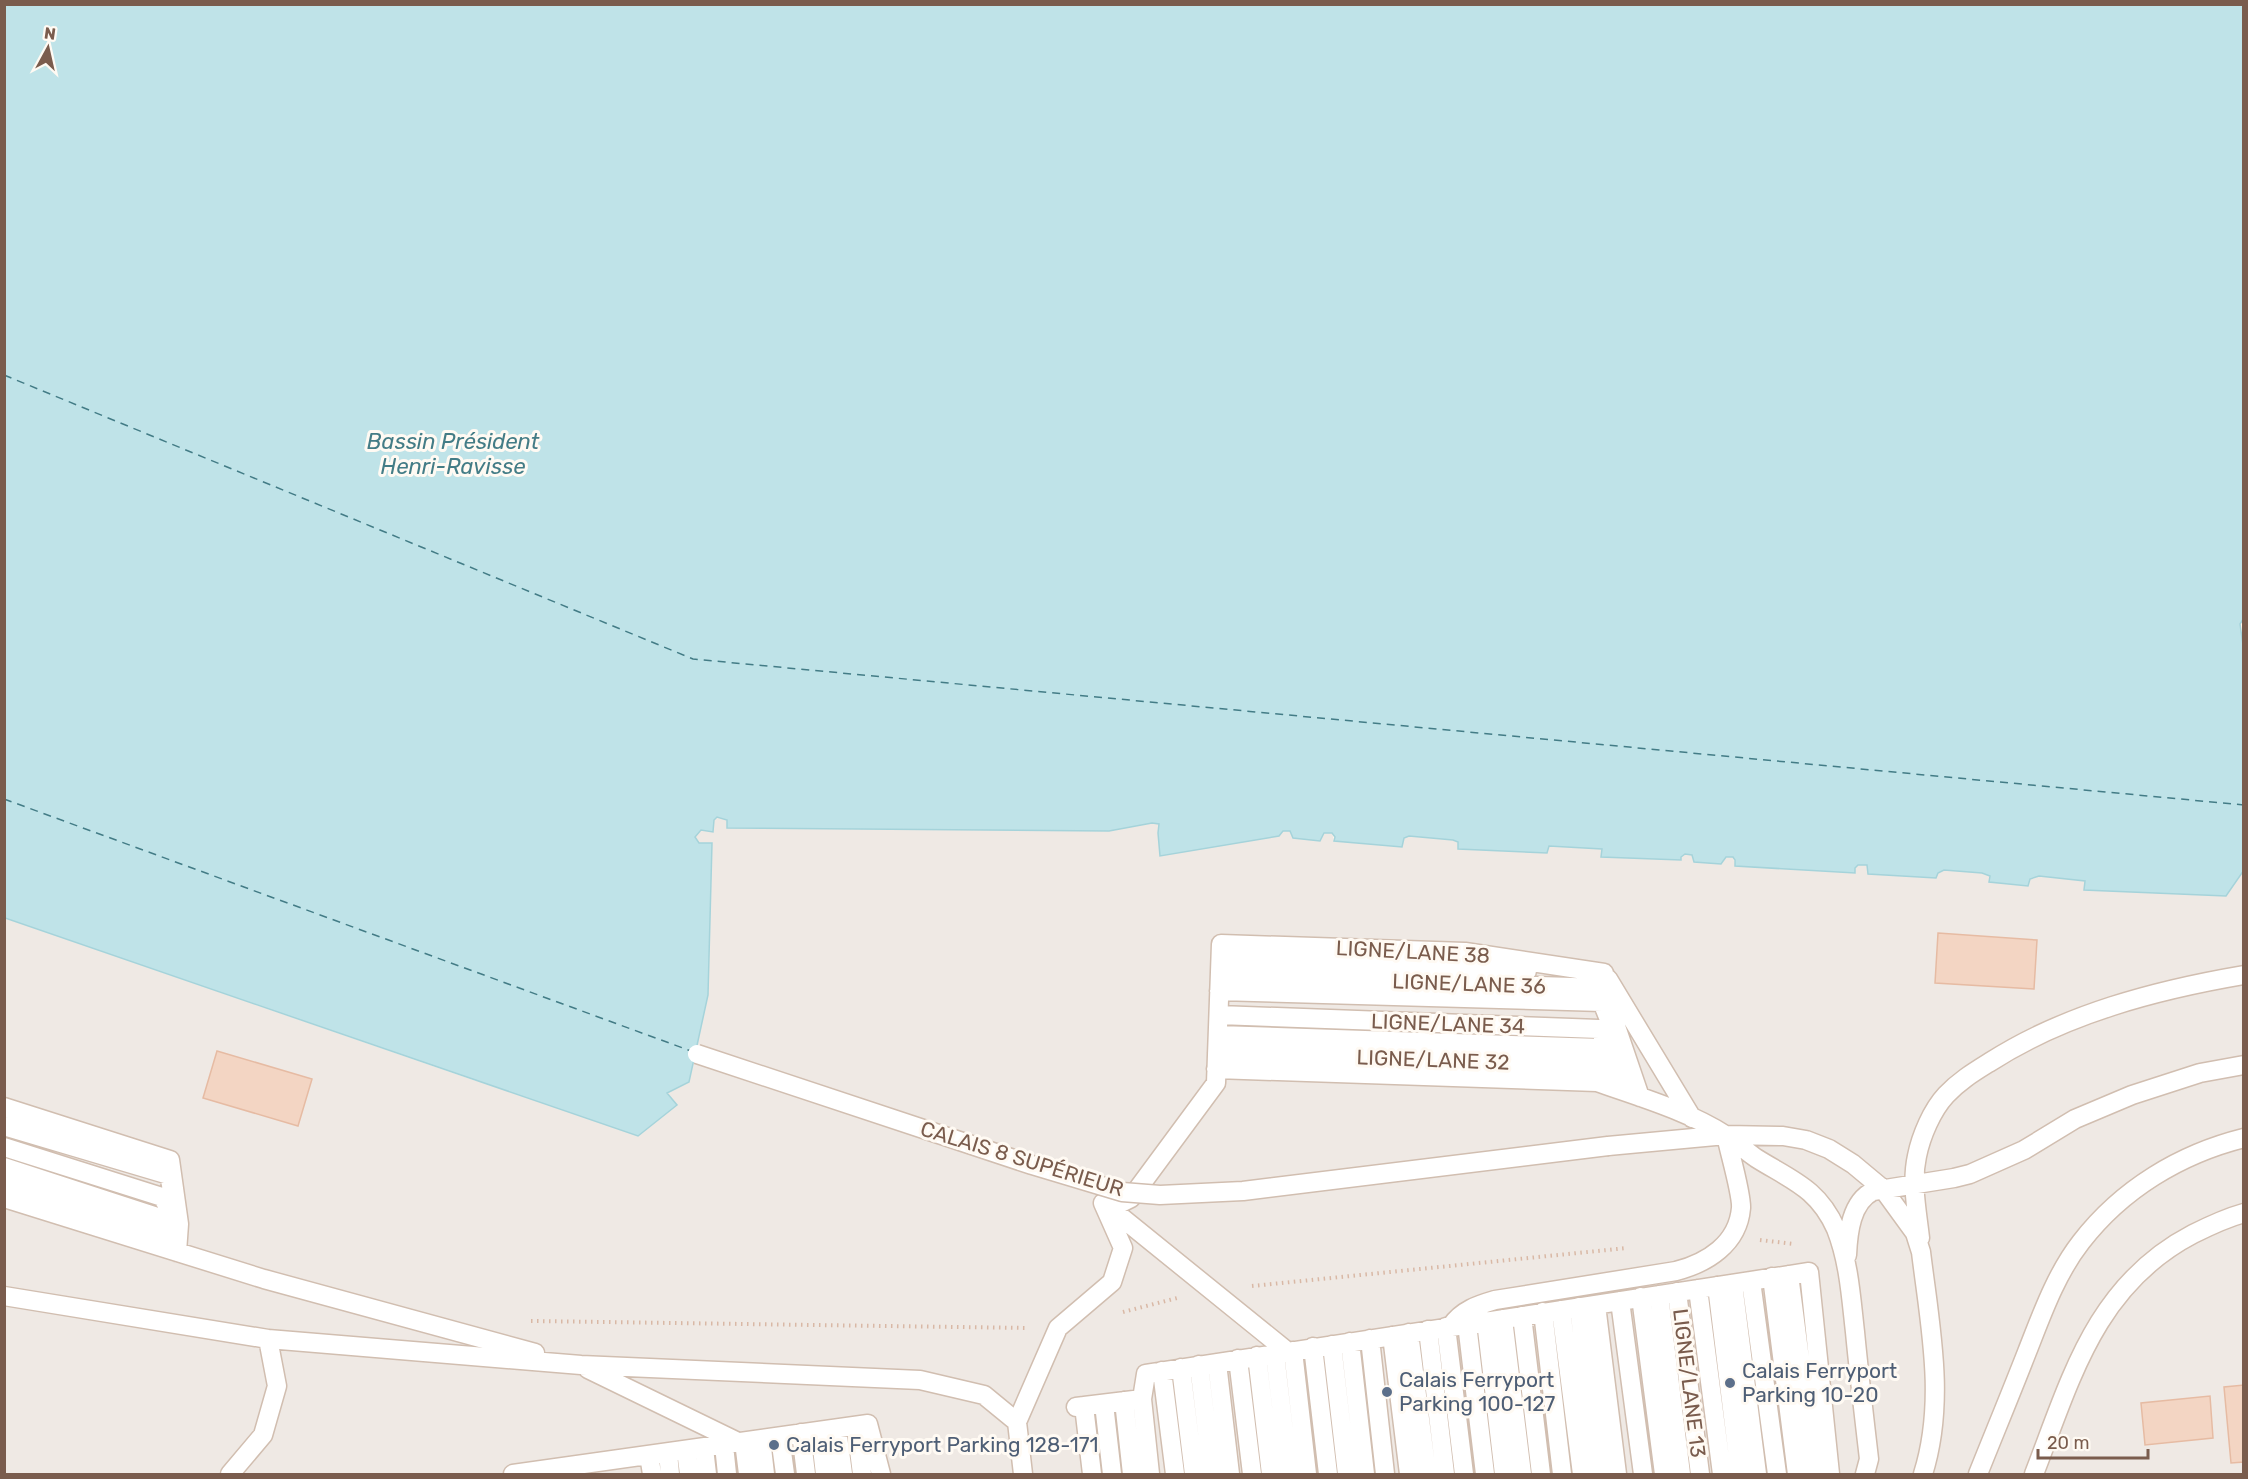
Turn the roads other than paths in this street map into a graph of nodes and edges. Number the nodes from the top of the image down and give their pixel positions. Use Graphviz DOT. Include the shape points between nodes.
graph roads {
  1 [pos="1604,973"];
  2 [pos="2244,975"];
  3 [pos="1220,977"];
  4 [pos="1219,1015"];
  5 [pos="1217,1052"];
  6 [pos="697,1054"];
  7 [pos="2244,1065"];
  8 [pos="1640,1097"];
  9 [pos="4,1107"];
  10 [pos="1692,1118"];
  11 [pos="4,1125"];
  12 [pos="1726,1135"];
  13 [pos="2244,1138"];
  14 [pos="4,1147"];
  15 [pos="4,1167"];
  16 [pos="4,1184"];
  17 [pos="1914,1185"];
  18 [pos="1883,1189"];
  19 [pos="4,1198"];
  20 [pos="1103,1203"];
  21 [pos="2244,1213"];
  22 [pos="178,1237"];
  23 [pos="1921,1251"];
  24 [pos="1848,1269"];
  25 [pos="1781,1276"];
  26 [pos="1751,1281"];
  27 [pos="1725,1285"];
  28 [pos="1698,1289"];
  29 [pos="1677,1292"];
  30 [pos="4,1296"];
  31 [pos="1650,1296"];
  32 [pos="1620,1300"];
  33 [pos="1579,1307"];
  34 [pos="1543,1312"];
  35 [pos="1522,1316"];
  36 [pos="1494,1320"];
  37 [pos="1455,1326"];
  38 [pos="1428,1330"];
  39 [pos="1401,1334"];
  40 [pos="268,1339"];
  41 [pos="1370,1339"];
  42 [pos="1341,1344"];
  43 [pos="1313,1347"];
  44 [pos="1278,1353"];
  45 [pos="1238,1359"];
  46 [pos="581,1365"];
  47 [pos="1199,1366"];
  48 [pos="1162,1371"];
  49 [pos="1133,1400"];
  50 [pos="1104,1404"];
  51 [pos="1017,1422"];
  52 [pos="856,1426"];
  53 [pos="829,1430"];
  54 [pos="801,1433"];
  55 [pos="780,1437"];
  56 [pos="742,1442"];
  57 [pos="695,1449"];
  58 [pos="668,1453"];
  59 [pos="649,1455"];
  60 [pos="625,1467"];
  61 [pos="597,1469"];
  62 [pos="569,1471"];
  63 [pos="548,1472"];
  64 [pos="230,1474"];
  65 [pos="524,1474"];
  66 [pos="652,1474"];
  67 [pos="670,1474"];
  68 [pos="689,1474"];
  69 [pos="707,1474"];
  70 [pos="727,1474"];
  71 [pos="748,1474"];
  72 [pos="765,1474"];
  73 [pos="785,1474"];
  74 [pos="806,1474"];
  75 [pos="825,1474"];
  76 [pos="843,1474"];
  77 [pos="861,1474"];
  78 [pos="881,1474"];
  79 [pos="1023,1474"];
  80 [pos="1092,1474"];
  81 [pos="1112,1474"];
  82 [pos="1132,1474"];
  83 [pos="1150,1474"];
  84 [pos="1175,1474"];
  85 [pos="1194,1474"];
  86 [pos="1212,1474"];
  87 [pos="1230,1474"];
  88 [pos="1252,1474"];
  89 [pos="1271,1474"];
  90 [pos="1289,1474"];
  91 [pos="1307,1474"];
  92 [pos="1328,1474"];
  93 [pos="1347,1474"];
  94 [pos="1365,1474"];
  95 [pos="1385,1474"];
  96 [pos="1409,1474"];
  97 [pos="1427,1474"];
  98 [pos="1445,1474"];
  99 [pos="1464,1474"];
  100 [pos="1485,1474"];
  101 [pos="1504,1474"];
  102 [pos="1522,1474"];
  103 [pos="1541,1474"];
  104 [pos="1562,1474"];
  105 [pos="1581,1474"];
  106 [pos="1599,1474"];
  107 [pos="1617,1474"];
  108 [pos="1643,1474"];
  109 [pos="1664,1474"];
  110 [pos="1681,1474"];
  111 [pos="1700,1474"];
  112 [pos="1722,1474"];
  113 [pos="1740,1474"];
  114 [pos="1757,1474"];
  115 [pos="1777,1474"];
  116 [pos="1797,1474"];
  117 [pos="1815,1474"];
  118 [pos="1830,1474"];
  119 [pos="1866,1474"];
  120 [pos="1923,1474"];
  121 [pos="1978,1474"];
  122 [pos="2034,1474"];
  1 -- 3 [label="lane"];
  1 -- 3 [label="lane, LIGNE/LANE 38" via="1464,952 1221,944"];
  1 -- 10 [label="lane"];
  2 -- 17 [label="lane" via="2131,1001 2005,1052 1944,1097 1917,1155"];
  3 -- 4 [label="lane"];
  3 -- 8 [label="lane, LIGNE/LANE 36" via="1603,988"];
  4 -- 5 [label="lane"];
  4 -- 8 [label="lane, LIGNE/LANE 34" via="1599,1029"];
  5 -- 8 [label="lane" via="1597,1082"];
  5 -- 8 [label="lane" via="1599,1048"];
  5 -- 20 [label="lane" via="1216,1083 1131,1198 1121,1203"];
  6 -- 12 [label="lane, CALAIS 8 SUPÉRIEUR, bridge" via="1032,1165 1122,1192 1160,1195 1243,1191"];
  7 -- 17 [label="lane" via="2200,1073 2132,1095 2075,1119 1988,1167"];
  8 -- 10 [label="lane"];
  9 -- 22 [label="lane" via="170,1160"];
  10 -- 12 [label="lane"];
  11 -- 22 [label="lane" via="169,1175"];
  12 -- 18 [label="lane, CALAIS 8 SUPÉRIEUR" via="1806,1140 1853,1164"];
  12 -- 24 [label="lane" via="1813,1194 1835,1228"];
  12 -- 37 [label="lane" via="1742,1206 1731,1237 1721,1249 1695,1266 1676,1271 1495,1300 1467,1311 1458,1317"];
  13 -- 121 [label="lane" via="2187,1157 2149,1179 2080,1242 2055,1283"];
  14 -- 22 [label="lane" via="162,1197"];
  15 -- 22 [label="lane"];
  16 -- 22 [label="lane"];
  17 -- 18 [label="lane"];
  17 -- 23 [label="lane"];
  18 -- 23 [label="lane, CALAIS 8 SUPÉRIEUR" via="1908,1222"];
  18 -- 24 [label="lane" via="1866,1194 1856,1208 1848,1241"];
  19 -- 22 [label="lane"];
  20 -- 44 [label="lane" via="1211,1290"];
  20 -- 51 [label="lane" via="1123,1248 1112,1282 1058,1328"];
  21 -- 122 [label="lane" via="2214,1223 2148,1263 2111,1304 2073,1376"];
  22 -- 46 [label="lane" via="264,1279"];
  23 -- 120 [label="lane" via="1936,1374 1934,1432"];
  24 -- 119 [label="lane" via="1869,1459"];
  25 -- 26 [label="lane"];
  25 -- 116 [label="lane"];
  25 -- 117 [label="lane"];
  25 -- 118 [label="lane" via="1809,1272"];
  26 -- 27 [label="lane"];
  26 -- 115 [label="lane"];
  27 -- 28 [label="lane"];
  27 -- 113 [label="lane"];
  27 -- 114 [label="lane"];
  28 -- 29 [label="lane"];
  28 -- 112 [label="lane"];
  29 -- 31 [label="lane"];
  29 -- 111 [label="lane, LIGNE/LANE 13"];
  30 -- 40 [label="lane"];
  31 -- 32 [label="lane"];
  31 -- 109 [label="lane"];
  31 -- 110 [label="lane"];
  32 -- 33 [label="lane"];
  32 -- 108 [label="lane"];
  33 -- 34 [label="lane"];
  33 -- 105 [label="lane"];
  33 -- 106 [label="lane"];
  33 -- 107 [label="lane"];
  34 -- 35 [label="lane"];
  34 -- 104 [label="lane"];
  35 -- 36 [label="lane"];
  35 -- 103 [label="lane"];
  36 -- 37 [label="lane"];
  36 -- 101 [label="lane"];
  36 -- 102 [label="lane"];
  37 -- 38 [label="lane"];
  37 -- 99 [label="lane"];
  37 -- 100 [label="lane"];
  38 -- 39 [label="lane"];
  38 -- 98 [label="lane"];
  39 -- 41 [label="lane"];
  39 -- 96 [label="lane"];
  39 -- 97 [label="lane"];
  40 -- 46 [label="lane"];
  40 -- 64 [label="lane" via="277,1386 262,1436"];
  41 -- 42 [label="lane"];
  41 -- 95 [label="lane"];
  42 -- 43 [label="lane"];
  42 -- 93 [label="lane"];
  42 -- 94 [label="lane"];
  43 -- 44 [label="lane"];
  43 -- 92 [label="lane"];
  44 -- 45 [label="lane"];
  44 -- 89 [label="lane"];
  44 -- 90 [label="lane"];
  44 -- 91 [label="lane"];
  45 -- 47 [label="lane"];
  45 -- 88 [label="lane"];
  46 -- 51 [label="lane" via="920,1380 984,1395"];
  46 -- 56 [label="lane"];
  47 -- 48 [label="lane"];
  47 -- 85 [label="lane"];
  47 -- 86 [label="lane"];
  47 -- 87 [label="lane"];
  48 -- 49 [label="lane" via="1146,1374"];
  48 -- 84 [label="lane"];
  49 -- 50 [label="lane"];
  49 -- 82 [label="lane"];
  49 -- 83 [label="lane"];
  50 -- 80 [label="lane" via="1080,1407"];
  50 -- 81 [label="lane"];
  51 -- 79 [label="lane"];
  52 -- 53 [label="lane"];
  52 -- 77 [label="lane"];
  52 -- 78 [label="lane" via="868,1424"];
  53 -- 54 [label="lane"];
  53 -- 75 [label="lane"];
  53 -- 76 [label="lane"];
  54 -- 55 [label="lane"];
  54 -- 74 [label="lane"];
  55 -- 56 [label="lane"];
  55 -- 73 [label="lane"];
  56 -- 57 [label="lane"];
  56 -- 70 [label="lane"];
  56 -- 71 [label="lane"];
  56 -- 72 [label="lane"];
  57 -- 58 [label="lane"];
  57 -- 68 [label="lane"];
  57 -- 69 [label="lane"];
  58 -- 59 [label="lane"];
  58 -- 67 [label="lane"];
  59 -- 60 [label="lane"];
  59 -- 66 [label="lane"];
  60 -- 61 [label="lane"];
  61 -- 62 [label="lane"];
  62 -- 63 [label="lane"];
  63 -- 65 [label="lane"];
}
